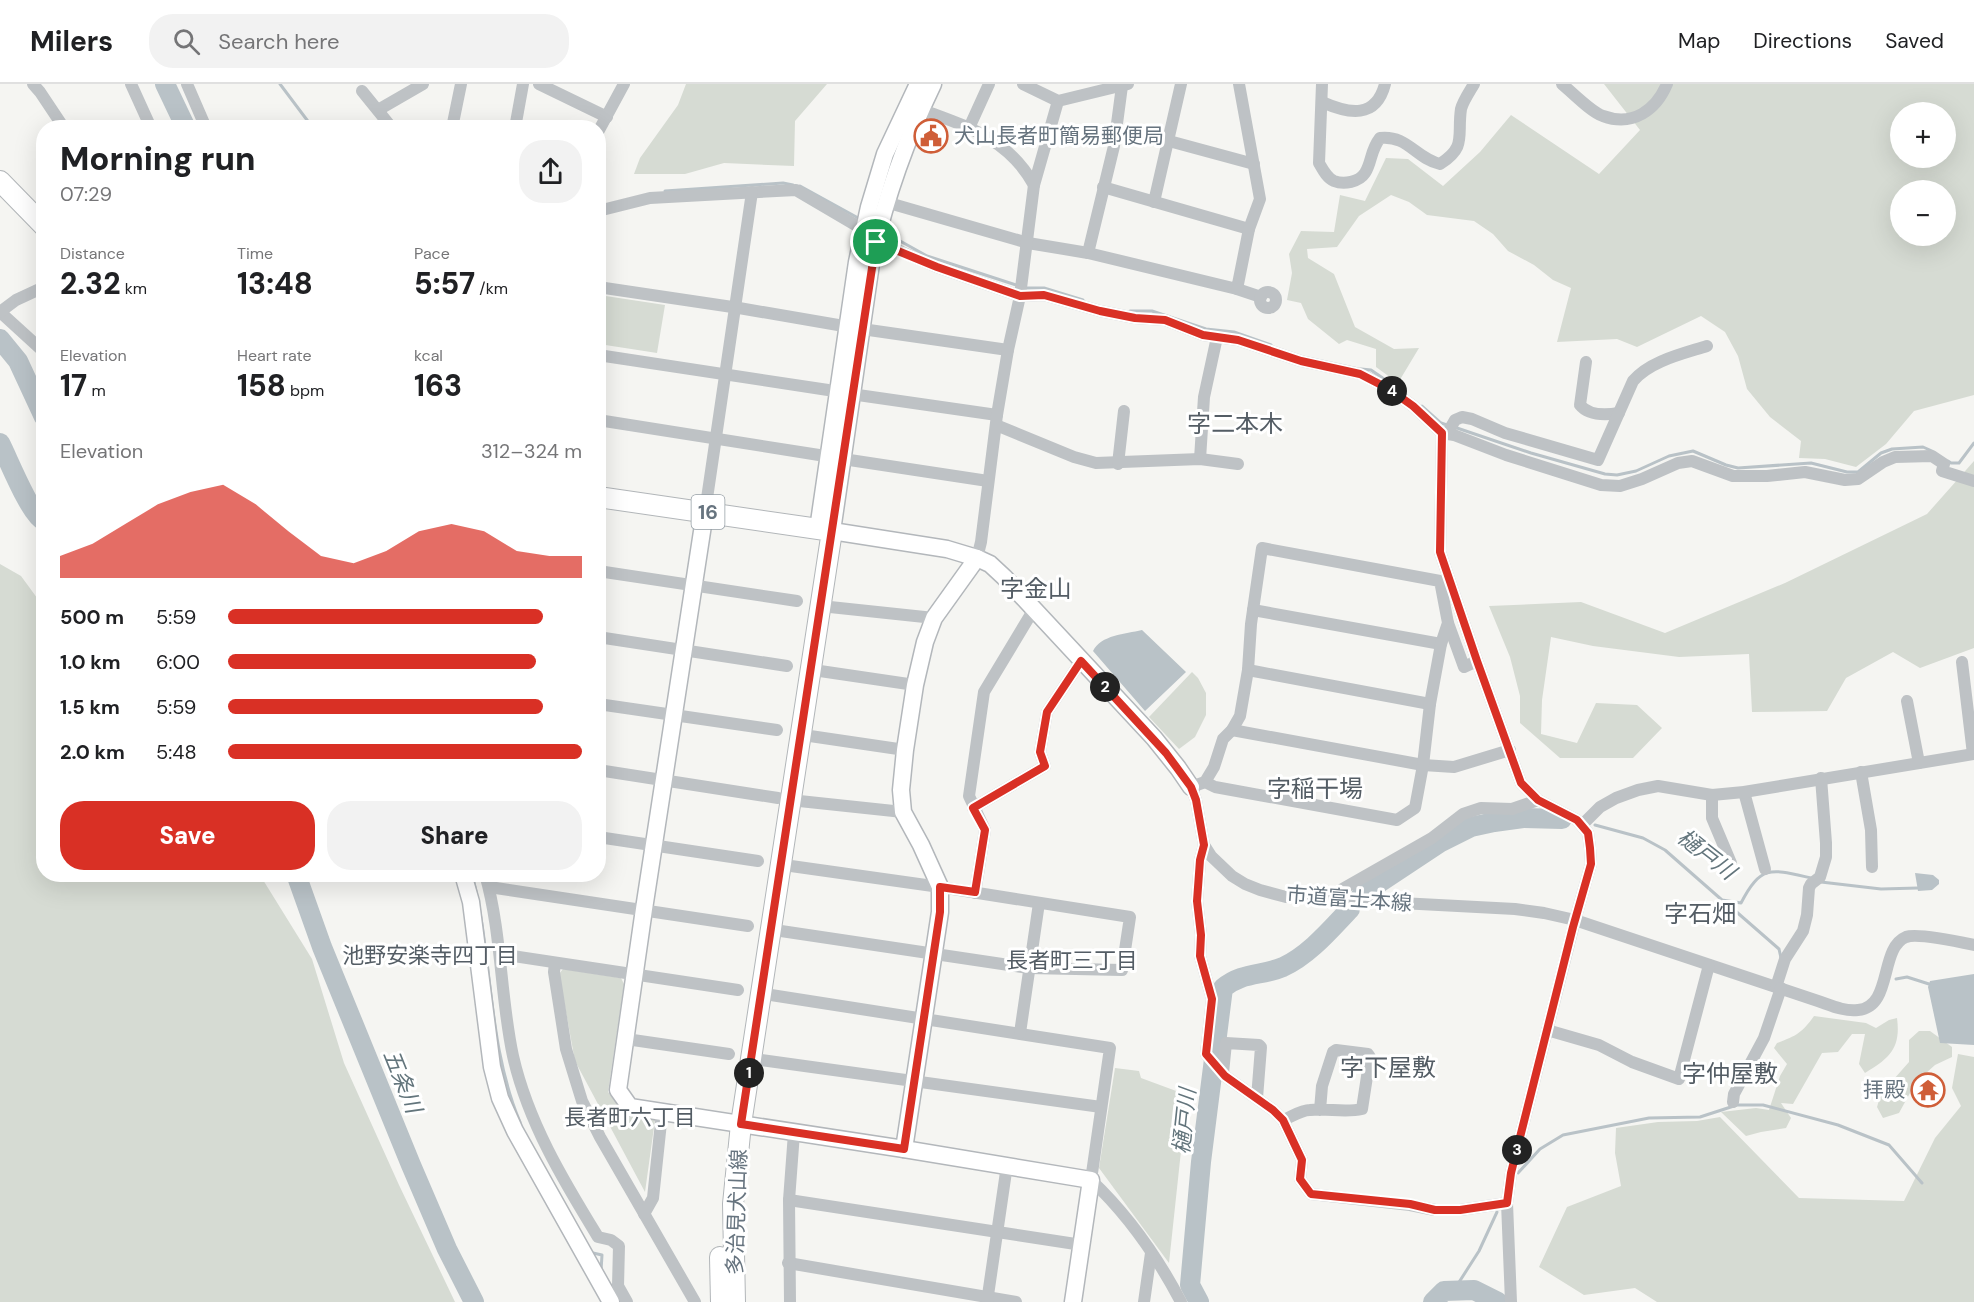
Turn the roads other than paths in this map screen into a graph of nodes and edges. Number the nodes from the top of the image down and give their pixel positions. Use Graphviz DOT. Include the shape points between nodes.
graph roads {
  1 [pos="33,84"];
  2 [pos="131,84"];
  3 [pos="187,84"];
  4 [pos="423,84"];
  5 [pos="461,84"];
  6 [pos="524,84"];
  7 [pos="539,84"];
  8 [pos="624,84"];
  9 [pos="918,84"];
  10 [pos="933,84"];
  11 [pos="989,84"];
  12 [pos="1023,84"];
  13 [pos="1181,84"];
  14 [pos="1239,84"];
  15 [pos="1322,84"];
  16 [pos="1385,84"];
  17 [pos="1474,84"];
  18 [pos="1562,84"];
  19 [pos="1667,84"];
  20 [pos="1126,85"];
  21 [pos="362,91"];
  22 [pos="1059,101"];
  23 [pos="1322,102"];
  24 [pos="914,107"];
  25 [pos="378,110"];
  26 [pos="607,117"];
  27 [pos="59,120"];
  28 [pos="147,120"];
  29 [pos="203,120"];
  30 [pos="386,120"];
  31 [pos="454,120"];
  32 [pos="517,120"];
  33 [pos="605,120"];
  34 [pos="969,128"];
  35 [pos="1169,141"];
  36 [pos="1254,164"];
  37 [pos="0,181"];
  38 [pos="1034,185"];
  39 [pos="1103,187"];
  40 [pos="752,192"];
  41 [pos="1154,202"];
  42 [pos="889,203"];
  43 [pos="606,209"];
  44 [pos="36,218"];
  45 [pos="871,229"];
  46 [pos="1250,229"];
  47 [pos="1028,243"];
  48 [pos="1088,253"];
  49 [pos="606,288"];
  50 [pos="1237,289"];
  51 [pos="36,291"];
  52 [pos="1020,296"];
  53 [pos="1261,297"];
  54 [pos="735,307"];
  55 [pos="0,312"];
  56 [pos="838,325"];
  57 [pos="862,329"];
  58 [pos="1217,337"];
  59 [pos="36,345"];
  60 [pos="1707,346"];
  61 [pos="1008,350"];
  62 [pos="606,356"];
  63 [pos="1586,362"];
  64 [pos="724,375"];
  65 [pos="828,390"];
  66 [pos="858,395"];
  67 [pos="1124,411"];
  68 [pos="1619,413"];
  69 [pos="996,420"];
  70 [pos="606,421"];
  71 [pos="1445,434"];
  72 [pos="715,438"];
  73 [pos="819,454"];
  74 [pos="843,459"];
  75 [pos="1200,459"];
  76 [pos="1118,464"];
  77 [pos="1238,464"];
  78 [pos="988,481"];
  79 [pos="1974,481"];
  80 [pos="606,498"];
  81 [pos="705,512"];
  82 [pos="825,530"];
  83 [pos="977,558"];
  84 [pos="606,572"];
  85 [pos="693,585"];
  86 [pos="797,601"];
  87 [pos="830,607"];
  88 [pos="1034,609"];
  89 [pos="1253,610"];
  90 [pos="934,618"];
  91 [pos="1448,623"];
  92 [pos="606,638"];
  93 [pos="1441,644"];
  94 [pos="683,650"];
  95 [pos="1081,661"];
  96 [pos="1477,661"];
  97 [pos="1962,662"];
  98 [pos="787,666"];
  99 [pos="1248,670"];
  100 [pos="820,671"];
  101 [pos="915,685"];
  102 [pos="1907,701"];
  103 [pos="1430,704"];
  104 [pos="606,705"];
  105 [pos="673,715"];
  106 [pos="777,730"];
  107 [pos="1232,730"];
  108 [pos="810,736"];
  109 [pos="905,750"];
  110 [pos="1510,750"];
  111 [pos="1973,754"];
  112 [pos="1919,763"];
  113 [pos="1423,765"];
  114 [pos="606,771"];
  115 [pos="1861,772"];
  116 [pos="1821,778"];
  117 [pos="665,780"];
  118 [pos="1198,784"];
  119 [pos="1744,792"];
  120 [pos="1712,795"];
  121 [pos="784,799"];
  122 [pos="1538,800"];
  123 [pos="973,808"];
  124 [pos="903,812"];
  125 [pos="1582,825"];
  126 [pos="606,838"];
  127 [pos="654,845"];
  128 [pos="1204,845"];
  129 [pos="758,861"];
  130 [pos="1731,863"];
  131 [pos="791,866"];
  132 [pos="1872,867"];
  133 [pos="1765,868"];
  134 [pos="465,882"];
  135 [pos="487,882"];
  136 [pos="493,882"];
  137 [pos="940,887"];
  138 [pos="975,892"];
  139 [pos="1325,899"];
  140 [pos="1039,903"];
  141 [pos="644,909"];
  142 [pos="1575,920"];
  143 [pos="748,926"];
  144 [pos="781,931"];
  145 [pos="1974,945"];
  146 [pos="500,954"];
  147 [pos="934,954"];
  148 [pos="555,963"];
  149 [pos="1709,965"];
  150 [pos="1029,968"];
  151 [pos="635,975"];
  152 [pos="1778,987"];
  153 [pos="738,990"];
  154 [pos="771,995"];
  155 [pos="925,1018"];
  156 [pos="1547,1030"];
  157 [pos="1020,1033"];
  158 [pos="626,1040"];
  159 [pos="729,1054"];
  160 [pos="761,1060"];
  161 [pos="1221,1071"];
  162 [pos="913,1081"];
  163 [pos="1257,1098"];
  164 [pos="1733,1102"];
  165 [pos="1101,1107"];
  166 [pos="1320,1110"];
  167 [pos="662,1113"];
  168 [pos="1283,1120"];
  169 [pos="735,1123"];
  170 [pos="794,1133"];
  171 [pos="904,1149"];
  172 [pos="1006,1165"];
  173 [pos="1091,1180"];
  174 [pos="789,1200"];
  175 [pos="1507,1203"];
  176 [pos="644,1214"];
  177 [pos="998,1231"];
  178 [pos="1082,1245"];
  179 [pos="1151,1253"];
  180 [pos="788,1263"];
  181 [pos="988,1300"];
  182 [pos="611,1302"];
  183 [pos="627,1302"];
  184 [pos="695,1302"];
  185 [pos="721,1302"];
  186 [pos="735,1302"];
  187 [pos="790,1302"];
  188 [pos="1016,1302"];
  189 [pos="1072,1302"];
  190 [pos="1144,1302"];
  191 [pos="1181,1302"];
  192 [pos="1511,1302"];
  1 -- 27 [label="street"];
  2 -- 28 [label="street"];
  3 -- 29 [label="street"];
  4 -- 25 [label="street"];
  5 -- 31 [label="street"];
  6 -- 32 [label="street"];
  7 -- 26 [label="street"];
  8 -- 26 [label="street"];
  9 -- 24 [label="street"];
  10 -- 24 [label="street"];
  11 -- 34 [label="street"];
  12 -- 22 [label="street"];
  13 -- 35 [label="street"];
  14 -- 36 [label="street"];
  15 -- 23 [label="street"];
  16 -- 23 [label="street" via="1381,98 1371,108 1356,112 1339,110"];
  17 -- 23 [label="street" via="1461,106 1458,148 1453,156 1440,164 1403,141 1380,138 1370,154 1365,175 1345,183 1334,181 1320,163"];
  18 -- 19 [label="street" via="1601,116 1627,119 1650,110 1661,99"];
  20 -- 22 [label="street"];
  20 -- 39 [label="street"];
  21 -- 25 [label="street"];
  22 -- 38 [label="street"];
  24 -- 34 [label="street"];
  24 -- 45 [label="street" via="885,154"];
  25 -- 30 [label="street"];
  26 -- 33 [label="street"];
  34 -- 38 [label="street" via="993,139 1015,158"];
  35 -- 36 [label="street"];
  35 -- 41 [label="street"];
  36 -- 46 [label="street" via="1260,199"];
  37 -- 44 [label="main road"];
  38 -- 47 [label="street"];
  39 -- 41 [label="street"];
  39 -- 48 [label="street"];
  40 -- 43 [label="street" via="650,198"];
  40 -- 45 [label="street" via="796,190"];
  40 -- 54 [label="street"];
  41 -- 46 [label="street"];
  42 -- 47 [label="street"];
  45 -- 52 [label="street" via="937,267"];
  45 -- 57 [label="street"];
  45 -- 82 [label="street" via="856,262"];
  46 -- 50 [label="street"];
  47 -- 48 [label="street"];
  47 -- 52 [label="street"];
  48 -- 50 [label="street"];
  49 -- 54 [label="street"];
  50 -- 53 [label="street"];
  51 -- 55 [label="street"];
  52 -- 58 [label="street" via="1044,295 1100,311 1165,320"];
  52 -- 61 [label="street"];
  54 -- 56 [label="street"];
  54 -- 64 [label="street"];
  55 -- 59 [label="street"];
  57 -- 61 [label="street"];
  57 -- 74 [label="street"];
  58 -- 71 [label="street" via="1360,374 1389,389"];
  58 -- 75 [label="street" via="1204,397"];
  60 -- 68 [label="street" via="1640,373"];
  61 -- 69 [label="street"];
  62 -- 64 [label="street"];
  63 -- 68 [label="street" via="1580,405 1598,414"];
  64 -- 65 [label="street"];
  64 -- 72 [label="street"];
  66 -- 69 [label="street"];
  67 -- 76 [label="street"];
  68 -- 71 [label="street" via="1598,460 1462,417"];
  69 -- 76 [label="street" via="1074,457"];
  69 -- 78 [label="street"];
  70 -- 72 [label="street"];
  71 -- 79 [label="street" via="1601,485 1620,486 1692,461 1733,476 1805,472 1858,479 1895,457 1917,455 1932,456 1944,464 1942,471"];
  71 -- 96 [label="street" via="1440,552"];
  72 -- 73 [label="street"];
  72 -- 81 [label="street"];
  74 -- 78 [label="street"];
  74 -- 82 [label="street"];
  75 -- 76 [label="street"];
  75 -- 77 [label="street"];
  78 -- 83 [label="street"];
  80 -- 81 [label="main road, 16"];
  81 -- 82 [label="main road, 16"];
  81 -- 85 [label="street"];
  82 -- 83 [label="street, 市道富士本線" via="947,549"];
  82 -- 121 [label="main road, 多治見犬山線"];
  83 -- 88 [label="street, 市道富士本線" via="990,564"];
  83 -- 90 [label="street"];
  84 -- 85 [label="street"];
  85 -- 86 [label="street"];
  85 -- 94 [label="street"];
  87 -- 90 [label="street"];
  88 -- 95 [label="street, 市道富士本線"];
  88 -- 123 [label="street" via="984,692 969,796"];
  89 -- 91 [label="street" via="1262,548 1440,581"];
  89 -- 93 [label="street"];
  89 -- 99 [label="street"];
  90 -- 101 [label="street"];
  91 -- 93 [label="street"];
  91 -- 96 [label="street" via="1464,667"];
  92 -- 94 [label="street"];
  93 -- 103 [label="street"];
  94 -- 98 [label="street"];
  94 -- 105 [label="street"];
  95 -- 118 [label="street, 市道富士本線"];
  95 -- 123 [label="street" via="1047,712 1040,752 1045,766"];
  96 -- 110 [label="street"];
  97 -- 111 [label="street"];
  99 -- 103 [label="street"];
  99 -- 107 [label="street" via="1240,716"];
  100 -- 101 [label="street"];
  101 -- 109 [label="street"];
  102 -- 112 [label="street"];
  103 -- 113 [label="street"];
  104 -- 105 [label="street"];
  105 -- 106 [label="street"];
  105 -- 117 [label="street"];
  107 -- 113 [label="street"];
  107 -- 118 [label="street" via="1223,739 1214,767"];
  108 -- 109 [label="street"];
  109 -- 124 [label="street"];
  110 -- 113 [label="street" via="1454,767"];
  110 -- 122 [label="street" via="1521,783"];
  111 -- 112 [label="street"];
  112 -- 115 [label="street"];
  113 -- 118 [label="street" via="1415,808 1397,820"];
  114 -- 117 [label="street"];
  115 -- 116 [label="street"];
  115 -- 132 [label="street" via="1871,830"];
  116 -- 119 [label="street"];
  116 -- 152 [label="street" via="1826,857 1820,878 1809,888 1803,931 1785,959"];
  117 -- 121 [label="street"];
  117 -- 127 [label="street"];
  118 -- 128 [label="street, 市道富士本線" via="1196,800"];
  119 -- 120 [label="street"];
  119 -- 133 [label="street"];
  120 -- 125 [label="street" via="1658,786 1638,790 1600,807"];
  120 -- 130 [label="street" via="1712,818"];
  121 -- 124 [label="street"];
  121 -- 169 [label="main road, 多治見犬山線"];
  122 -- 125 [label="street"];
  122 -- 139 [label="street" via="1512,809 1481,808 1463,814 1432,838"];
  123 -- 138 [label="street" via="985,830"];
  124 -- 137 [label="street"];
  125 -- 142 [label="street" via="1588,833 1591,864"];
  126 -- 127 [label="street"];
  127 -- 129 [label="street"];
  127 -- 141 [label="street"];
  128 -- 139 [label="street, 市道富士本線" via="1221,867 1245,884 1286,897"];
  128 -- 161 [label="street" via="1197,901 1200,956 1212,999 1206,1054"];
  131 -- 137 [label="street"];
  134 -- 182 [label="street" via="500,1098"];
  135 -- 146 [label="street"];
  136 -- 141 [label="street"];
  137 -- 138 [label="street"];
  137 -- 147 [label="street"];
  138 -- 140 [label="street"];
  139 -- 142 [label="street, 市道富士本線" via="1515,909"];
  140 -- 150 [label="street"];
  140 -- 150 [label="street" via="1130,917 1122,970"];
  141 -- 143 [label="street"];
  141 -- 151 [label="street"];
  142 -- 149 [label="street, 市道富士本線"];
  142 -- 156 [label="street"];
  144 -- 147 [label="street"];
  145 -- 152 [label="street, 市道富士本線" via="1916,936 1902,939 1894,947 1876,1000 1858,1010 1847,1010"];
  146 -- 148 [label="street"];
  146 -- 183 [label="street" via="513,1054 529,1110 598,1238 619,1246 618,1286"];
  147 -- 150 [label="street"];
  147 -- 155 [label="street"];
  148 -- 151 [label="street"];
  148 -- 176 [label="street" via="566,1049 582,1101"];
  149 -- 152 [label="street, 市道富士本線"];
  149 -- 156 [label="street" via="1679,1078 1632,1062 1599,1044"];
  150 -- 157 [label="street"];
  151 -- 153 [label="street"];
  151 -- 158 [label="street"];
  152 -- 164 [label="street" via="1764,1038"];
  154 -- 155 [label="street"];
  155 -- 157 [label="street"];
  155 -- 162 [label="street"];
  156 -- 175 [label="street"];
  157 -- 165 [label="street" via="1110,1048"];
  158 -- 159 [label="street"];
  158 -- 167 [label="street" via="618,1090 630,1107"];
  160 -- 162 [label="street"];
  161 -- 163 [label="street"];
  161 -- 163 [label="street" via="1226,1043 1259,1045"];
  162 -- 165 [label="street"];
  162 -- 171 [label="street"];
  163 -- 168 [label="street"];
  165 -- 173 [label="street"];
  166 -- 166 [label="street" via="1362,1109 1368,1054 1332,1052"];
  166 -- 168 [label="street" via="1307,1110"];
  167 -- 169 [label="street"];
  167 -- 176 [label="street" via="653,1197"];
  168 -- 175 [label="street" via="1302,1160 1300,1179 1311,1194 1435,1210"];
  169 -- 170 [label="street"];
  169 -- 185 [label="main road, 多治見犬山線" via="723,1170"];
  169 -- 186 [label="main road, 多治見犬山線"];
  170 -- 171 [label="street"];
  170 -- 174 [label="street"];
  171 -- 172 [label="street"];
  172 -- 173 [label="street"];
  172 -- 177 [label="street"];
  173 -- 178 [label="street"];
  173 -- 179 [label="street"];
  174 -- 177 [label="street"];
  174 -- 180 [label="street"];
  175 -- 192 [label="street"];
  176 -- 184 [label="street"];
  177 -- 178 [label="street"];
  177 -- 181 [label="street"];
  178 -- 189 [label="street"];
  179 -- 190 [label="street"];
  179 -- 191 [label="street"];
  180 -- 181 [label="street"];
  180 -- 187 [label="street"];
  181 -- 188 [label="street"];
}
